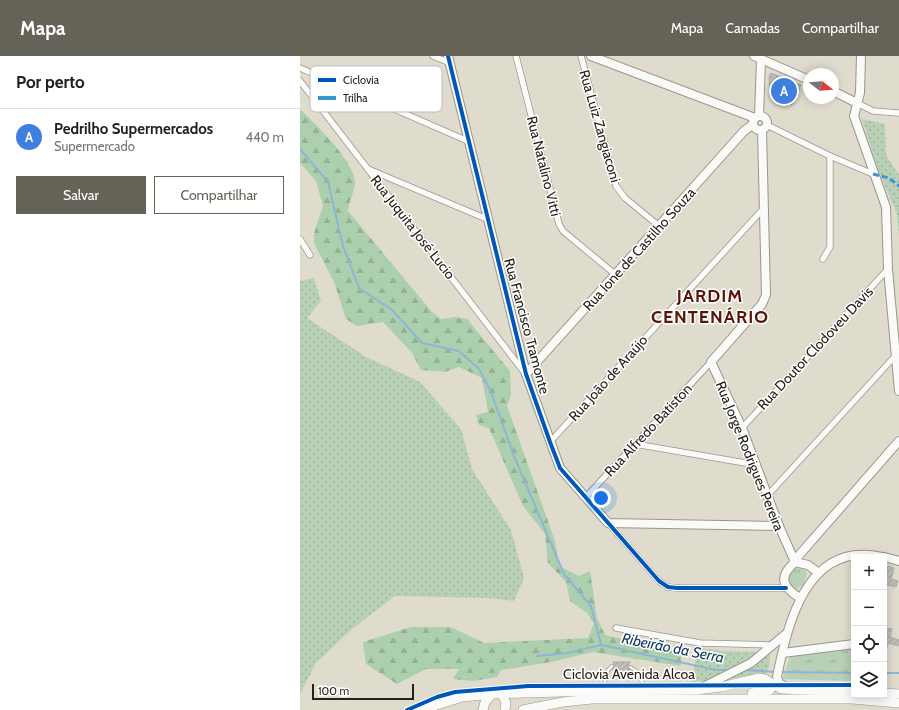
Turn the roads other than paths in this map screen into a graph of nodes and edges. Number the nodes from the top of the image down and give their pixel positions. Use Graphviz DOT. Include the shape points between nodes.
graph roads {
  1 [pos="433,56"];
  2 [pos="516,56"];
  3 [pos="581,56"];
  4 [pos="592,56"];
  5 [pos="861,56"];
  6 [pos="758,57"];
  7 [pos="449,60"];
  8 [pos="770,60"];
  9 [pos="300,68"];
  10 [pos="310,72"];
  11 [pos="803,77"];
  12 [pos="300,81"];
  13 [pos="839,93"];
  14 [pos="310,94"];
  15 [pos="857,103"];
  16 [pos="324,112"];
  17 [pos="402,112"];
  18 [pos="899,112"];
  19 [pos="755,119"];
  20 [pos="764,128"];
  21 [pos="471,142"];
  22 [pos="830,156"];
  23 [pos="368,168"];
  24 [pos="874,174"];
  25 [pos="764,209"];
  26 [pos="490,220"];
  27 [pos="660,226"];
  28 [pos="300,239"];
  29 [pos="310,255"];
  30 [pos="823,259"];
  31 [pos="888,269"];
  32 [pos="616,275"];
  33 [pos="896,355"];
  34 [pos="711,362"];
  35 [pos="526,374"];
  36 [pos="899,391"];
  37 [pos="742,428"];
  38 [pos="899,441"];
  39 [pos="550,442"];
  40 [pos="635,444"];
  41 [pos="757,465"];
  42 [pos="767,496"];
  43 [pos="585,498"];
  44 [pos="608,523"];
  45 [pos="779,526"];
  46 [pos="851,557"];
  47 [pos="887,558"];
  48 [pos="794,561"];
  49 [pos="899,561"];
  50 [pos="820,573"];
  51 [pos="786,588"];
  52 [pos="800,598"];
  53 [pos="616,628"];
  54 [pos="787,633"];
  55 [pos="851,644"];
  56 [pos="773,646"];
  57 [pos="783,653"];
  58 [pos="612,666"];
  59 [pos="630,667"];
  60 [pos="775,681"];
  61 [pos="696,690"];
  62 [pos="602,691"];
  63 [pos="647,691"];
  64 [pos="851,692"];
  65 [pos="887,693"];
  66 [pos="492,694"];
  67 [pos="502,694"];
  68 [pos="899,694"];
  69 [pos="707,698"];
  70 [pos="899,703"];
  71 [pos="422,710"];
  72 [pos="483,710"];
  73 [pos="505,710"];
  74 [pos="522,710"];
  1 -- 7 [label="street"];
  2 -- 32 [label="street, Rua Natalino Vitti" via="559,224 563,231"];
  3 -- 27 [label="street, Rua Luiz Zangiaconi" via="616,186 625,198"];
  4 -- 19 [label="street"];
  5 -- 15 [label="street" via="860,93"];
  6 -- 8 [label="street"];
  6 -- 19 [label="street"];
  7 -- 21 [label="street, Rua Francisco Tramonte"];
  8 -- 11 [label="street"];
  9 -- 10 [label="street"];
  12 -- 14 [label="street, Rua Juquita José Lucio"];
  13 -- 15 [label="street"];
  15 -- 18 [label="street" via="873,111"];
  15 -- 24 [label="street" via="854,116"];
  16 -- 23 [label="street, Rua Juquita José Lucio"];
  17 -- 21 [label="street"];
  19 -- 20 [label="street" via="757,130"];
  19 -- 20 [label="street" via="765,118"];
  19 -- 27 [label="street, Rua Ione de Castilho Souza"];
  20 -- 22 [label="street"];
  20 -- 25 [label="street"];
  21 -- 26 [label="street, Rua Francisco Tramonte"];
  22 -- 24 [label="street"];
  22 -- 30 [label="street" via="830,247"];
  23 -- 26 [label="street"];
  23 -- 35 [label="street, Rua Juquita José Lucio"];
  24 -- 31 [label="street" via="886,207"];
  25 -- 34 [label="street" via="766,295 762,304"];
  25 -- 39 [label="street, Rua João de Araújo"];
  26 -- 35 [label="street, Rua Francisco Tramonte"];
  27 -- 32 [label="street, Rua Ione de Castilho Souza"];
  28 -- 29 [label="street"];
  31 -- 33 [label="street"];
  31 -- 37 [label="street, Rua Doutor Clodoveu Davis"];
  32 -- 35 [label="street, Rua Ione de Castilho Souza"];
  33 -- 36 [label="street"];
  33 -- 42 [label="street"];
  34 -- 37 [label="street, Rua Jorge Rodrigues Pereira"];
  34 -- 40 [label="street, Rua Alfredo Batiston"];
  35 -- 39 [label="street, Rua Francisco Tramonte"];
  37 -- 41 [label="street, Rua Jorge Rodrigues Pereira"];
  38 -- 48 [label="street"];
  39 -- 43 [label="street, Rua Francisco Tramonte" via="560,468"];
  40 -- 41 [label="street"];
  40 -- 43 [label="street, Rua Alfredo Batiston"];
  41 -- 42 [label="street, Rua Jorge Rodrigues Pereira"];
  42 -- 45 [label="street, Rua Jorge Rodrigues Pereira"];
  43 -- 44 [label="street, Rua Francisco Tramonte"];
  44 -- 45 [label="street"];
  44 -- 51 [label="street, Rua Francisco Tramonte" via="659,581 668,587"];
  45 -- 48 [label="street, Rua Jorge Rodrigues Pereira"];
  46 -- 50 [label="street" via="841,559"];
  47 -- 49 [label="street"];
  48 -- 50 [label="street" via="808,565"];
  48 -- 51 [label="street" via="784,577"];
  50 -- 52 [label="street"];
  51 -- 52 [label="street"];
  52 -- 54 [label="street"];
  53 -- 56 [label="street" via="700,643"];
  54 -- 56 [label="street"];
  54 -- 57 [label="street"];
  55 -- 57 [label="street"];
  56 -- 61 [label="street" via="752,663"];
  57 -- 60 [label="street"];
  58 -- 62 [label="lane" via="606,674"];
  59 -- 63 [label="lane" via="635,670"];
  60 -- 61 [label="main road" via="759,678"];
  60 -- 64 [label="main road" via="781,688 794,690"];
  60 -- 69 [label="main road" via="767,692"];
  61 -- 63 [label="main road"];
  62 -- 63 [label="main road"];
  62 -- 67 [label="main road"];
  65 -- 68 [label="main road"];
  66 -- 67 [label="main road"];
  66 -- 71 [label="main road" via="462,697"];
  66 -- 72 [label="main road" via="485,702"];
  67 -- 73 [label="main road" via="506,703"];
  69 -- 70 [label="main road" via="852,699"];
  69 -- 74 [label="main road" via="592,699"];
}
